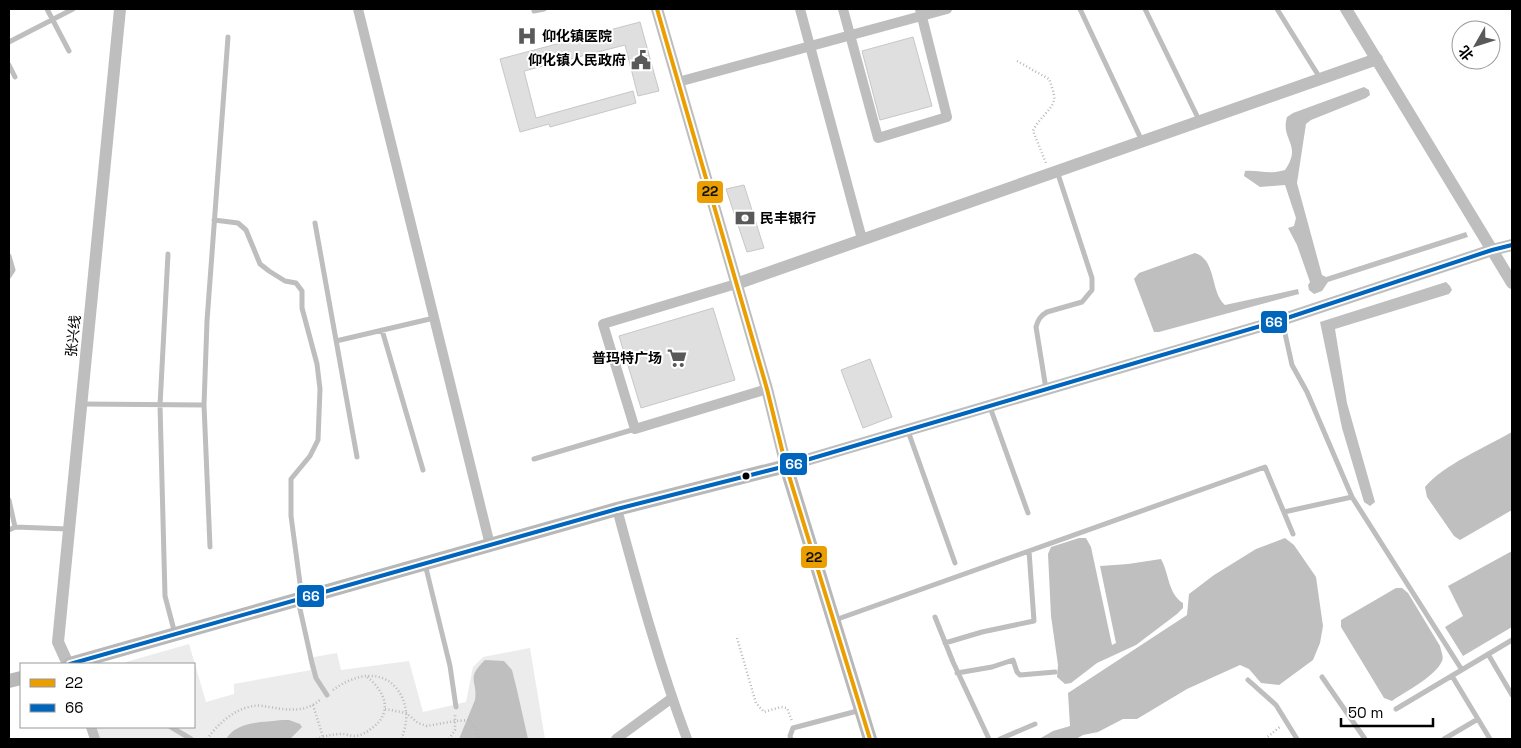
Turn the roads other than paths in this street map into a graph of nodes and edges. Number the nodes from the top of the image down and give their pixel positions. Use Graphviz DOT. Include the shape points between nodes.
graph roads {
  1 [pos="47,9"];
  2 [pos="73,9"];
  3 [pos="120,9"];
  4 [pos="358,9"];
  5 [pos="534,9"];
  6 [pos="544,9"];
  7 [pos="657,9"];
  8 [pos="800,9"];
  9 [pos="843,9"];
  10 [pos="947,9"];
  11 [pos="1080,9"];
  12 [pos="1145,9"];
  13 [pos="1278,9"];
  14 [pos="1346,9"];
  15 [pos="921,12"];
  16 [pos="52,20"];
  17 [pos="850,35"];
  18 [pos="228,37"];
  19 [pos="9,42"];
  20 [pos="810,46"];
  21 [pos="69,51"];
  22 [pos="1377,59"];
  23 [pos="9,65"];
  24 [pos="15,78"];
  25 [pos="1320,79"];
  26 [pos="678,82"];
  27 [pos="1200,121"];
  28 [pos="1142,141"];
  29 [pos="1054,172"];
  30 [pos="214,220"];
  31 [pos="315,223"];
  32 [pos="862,239"];
  33 [pos="1512,245"];
  34 [pos="1492,250"];
  35 [pos="168,254"];
  36 [pos="9,256"];
  37 [pos="9,276"];
  38 [pos="1512,283"];
  39 [pos="736,284"];
  40 [pos="434,318"];
  41 [pos="1281,320"];
  42 [pos="382,330"];
  43 [pos="336,341"];
  44 [pos="767,389"];
  45 [pos="1046,389"];
  46 [pos="81,404"];
  47 [pos="160,405"];
  48 [pos="204,405"];
  49 [pos="990,406"];
  50 [pos="635,429"];
  51 [pos="908,430"];
  52 [pos="357,456"];
  53 [pos="534,459"];
  54 [pos="786,466"];
  55 [pos="423,470"];
  56 [pos="1352,497"];
  57 [pos="9,500"];
  58 [pos="617,509"];
  59 [pos="1284,512"];
  60 [pos="1028,513"];
  61 [pos="15,528"];
  62 [pos="69,529"];
  63 [pos="9,530"];
  64 [pos="1293,534"];
  65 [pos="490,546"];
  66 [pos="210,547"];
  67 [pos="1029,551"];
  68 [pos="955,562"];
  69 [pos="425,564"];
  70 [pos="300,599"];
  71 [pos="935,617"];
  72 [pos="834,620"];
  73 [pos="175,634"];
  74 [pos="1512,640"];
  75 [pos="945,643"];
  76 [pos="1488,654"];
  77 [pos="68,663"];
  78 [pos="73,663"];
  79 [pos="1462,670"];
  80 [pos="1055,672"];
  81 [pos="957,673"];
  82 [pos="1452,676"];
  83 [pos="1322,677"];
  84 [pos="1248,680"];
  85 [pos="327,695"];
  86 [pos="1512,695"];
  87 [pos="672,698"];
  88 [pos="456,707"];
  89 [pos="1396,708"];
  90 [pos="861,710"];
  91 [pos="1478,719"];
  92 [pos="1035,724"];
  93 [pos="173,728"];
  94 [pos="191,739"];
  95 [pos="616,739"];
  96 [pos="687,739"];
  97 [pos="791,739"];
  98 [pos="870,739"];
  99 [pos="989,739"];
  100 [pos="1000,739"];
  101 [pos="1297,739"];
  102 [pos="1364,739"];
  103 [pos="1444,739"];
  104 [pos="1490,739"];
  1 -- 16 [label="lane"];
  2 -- 16 [label="lane"];
  3 -- 46 [label="street, 张兴线"];
  4 -- 40 [label="street"];
  5 -- 6 [label="lane"];
  7 -- 26 [label="street"];
  8 -- 20 [label="street"];
  9 -- 17 [label="street"];
  10 -- 15 [label="street"];
  11 -- 28 [label="lane"];
  12 -- 27 [label="lane"];
  13 -- 25 [label="lane"];
  14 -- 22 [label="street"];
  15 -- 17 [label="street"];
  15 -- 17 [label="street" via="947,117 878,138"];
  16 -- 19 [label="lane"];
  16 -- 21 [label="lane"];
  17 -- 20 [label="street"];
  18 -- 30 [label="lane"];
  20 -- 26 [label="street"];
  20 -- 32 [label="street"];
  22 -- 25 [label="street"];
  22 -- 34 [label="street"];
  23 -- 24 [label="lane"];
  25 -- 27 [label="street"];
  26 -- 39 [label="street"];
  27 -- 28 [label="street"];
  28 -- 29 [label="street"];
  29 -- 32 [label="street"];
  29 -- 45 [label="lane" via="1092,278 1092,290 1082,302 1047,312 1038,321 1036,327"];
  30 -- 48 [label="lane"];
  30 -- 70 [label="lane" via="238,223 246,230 260,264 285,281 296,283 302,291 302,308 317,364 320,390 318,440 310,456 291,478 291,516"];
  31 -- 43 [label="lane"];
  32 -- 39 [label="street"];
  33 -- 34 [label="street"];
  34 -- 38 [label="street"];
  34 -- 41 [label="street"];
  35 -- 47 [label="lane"];
  36 -- 37 [label="lane" via="13,270"];
  39 -- 44 [label="street"];
  39 -- 50 [label="street" via="603,324"];
  40 -- 42 [label="lane"];
  40 -- 65 [label="street"];
  41 -- 45 [label="street"];
  41 -- 56 [label="lane" via="1292,365"];
  42 -- 43 [label="lane"];
  42 -- 55 [label="lane"];
  43 -- 52 [label="lane"];
  44 -- 50 [label="street"];
  44 -- 54 [label="street"];
  45 -- 49 [label="street"];
  46 -- 47 [label="lane"];
  46 -- 62 [label="street, 张兴线"];
  47 -- 48 [label="lane"];
  47 -- 73 [label="lane" via="164,596"];
  48 -- 66 [label="lane"];
  49 -- 51 [label="street"];
  49 -- 60 [label="lane"];
  50 -- 53 [label="lane"];
  51 -- 54 [label="street"];
  51 -- 68 [label="lane"];
  54 -- 58 [label="main road"];
  54 -- 72 [label="main road"];
  56 -- 59 [label="lane"];
  56 -- 79 [label="lane"];
  57 -- 61 [label="lane"];
  58 -- 65 [label="main road"];
  58 -- 87 [label="street" via="642,606"];
  59 -- 64 [label="lane"];
  59 -- 67 [label="lane" via="1265,468"];
  61 -- 62 [label="lane"];
  61 -- 63 [label="lane"];
  62 -- 77 [label="street, 张兴线" via="58,642"];
  65 -- 69 [label="main road"];
  67 -- 72 [label="lane"];
  67 -- 75 [label="lane" via="1034,621"];
  69 -- 70 [label="main road"];
  69 -- 88 [label="lane" via="450,666"];
  70 -- 73 [label="main road"];
  70 -- 85 [label="lane" via="316,678"];
  71 -- 75 [label="lane"];
  72 -- 90 [label="main road"];
  73 -- 78 [label="main road"];
  74 -- 76 [label="lane"];
  75 -- 81 [label="lane"];
  76 -- 79 [label="lane"];
  76 -- 86 [label="lane"];
  79 -- 82 [label="lane"];
  80 -- 81 [label="lane" via="1020,675 1013,660"];
  81 -- 99 [label="lane"];
  82 -- 89 [label="lane"];
  82 -- 91 [label="lane"];
  83 -- 102 [label="lane"];
  84 -- 101 [label="lane" via="1276,706"];
  87 -- 95 [label="street"];
  87 -- 96 [label="street"];
  90 -- 97 [label="lane" via="793,728"];
  90 -- 98 [label="main road"];
  91 -- 103 [label="lane"];
  91 -- 104 [label="lane"];
  92 -- 100 [label="lane"];
  93 -- 94 [label="lane"];
}
